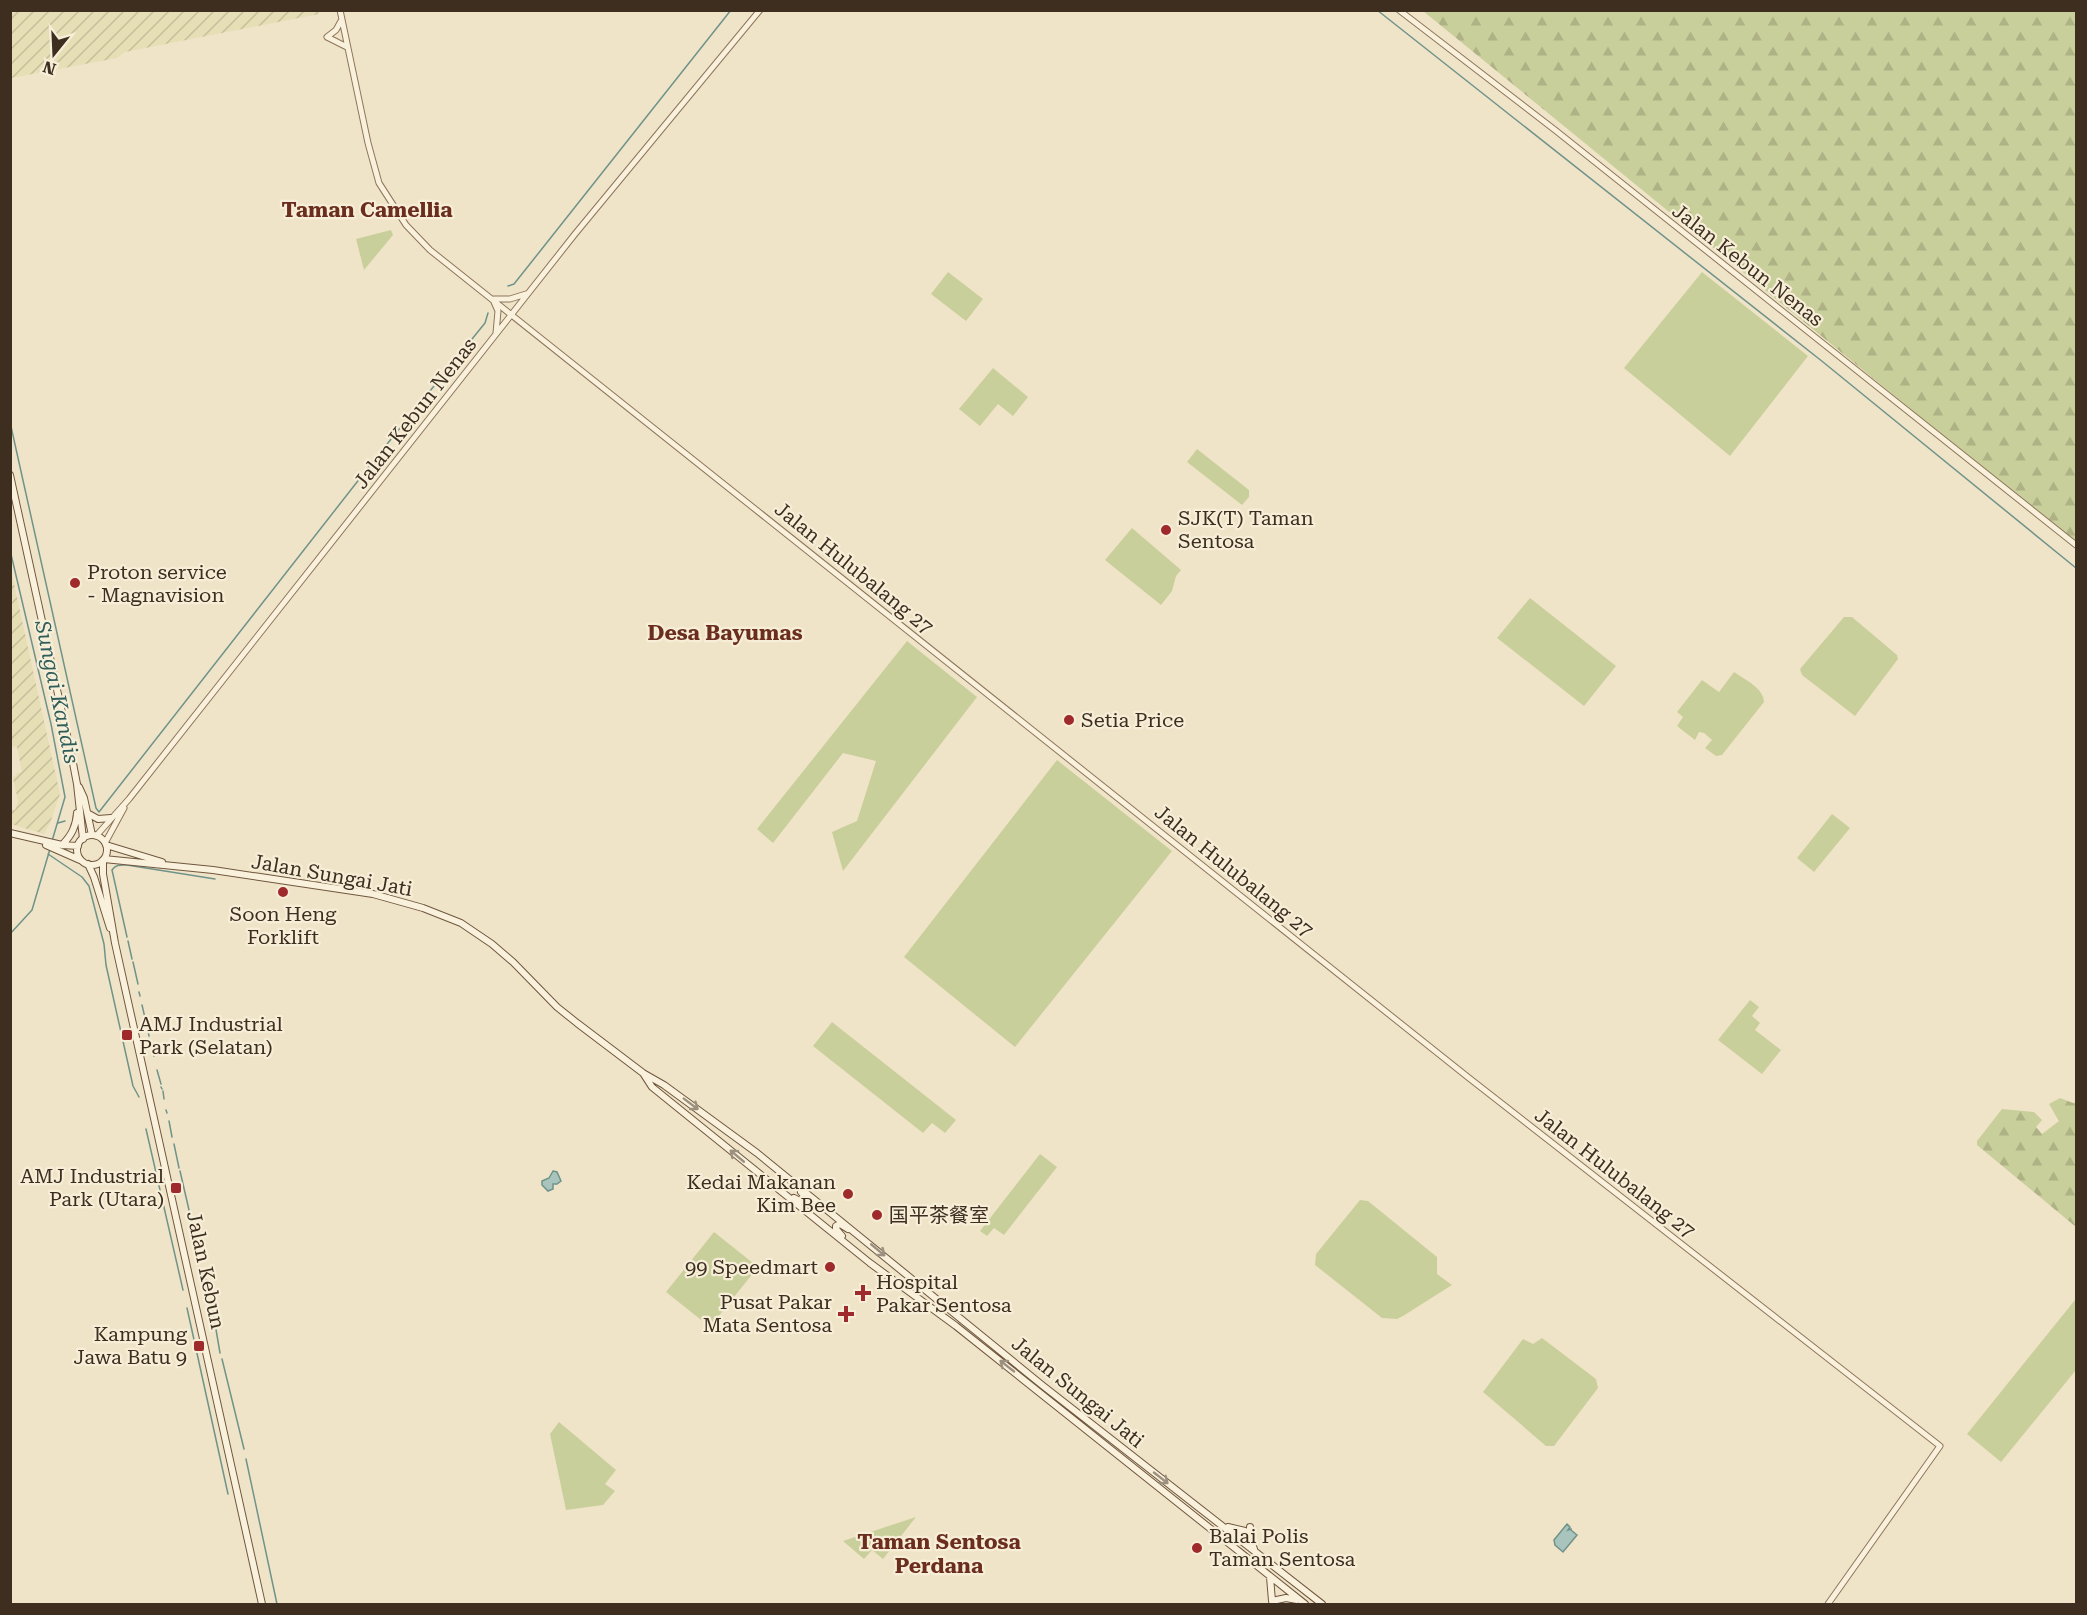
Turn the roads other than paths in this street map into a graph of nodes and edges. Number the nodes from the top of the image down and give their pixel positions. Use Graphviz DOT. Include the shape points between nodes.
graph roads {
  1 [pos="340,10"];
  2 [pos="760,10"];
  3 [pos="1399,10"];
  4 [pos="342,20"];
  5 [pos="348,47"];
  6 [pos="530,292"];
  7 [pos="495,301"];
  8 [pos="512,314"];
  9 [pos="496,335"];
  10 [pos="10,475"];
  11 [pos="2076,545"];
  12 [pos="77,784"];
  13 [pos="77,797"];
  14 [pos="129,799"];
  15 [pos="88,814"];
  16 [pos="111,818"];
  17 [pos="10,833"];
  18 [pos="94,836"];
  19 [pos="32,839"];
  20 [pos="83,839"];
  21 [pos="106,844"];
  22 [pos="62,845"];
  23 [pos="78,846"];
  24 [pos="81,860"];
  25 [pos="104,860"];
  26 [pos="88,864"];
  27 [pos="174,866"];
  28 [pos="115,943"];
  29 [pos="643,1072"];
  30 [pos="784,1174"];
  31 [pos="773,1185"];
  32 [pos="863,1237"];
  33 [pos="854,1250"];
  34 [pos="1214,1520"];
  35 [pos="1255,1551"];
  36 [pos="1270,1577"];
  37 [pos="1303,1603"];
  38 [pos="262,1605"];
  39 [pos="1322,1605"];
  40 [pos="1828,1605"];
  1 -- 4 [label="street, Jalan Hulubalang 27"];
  2 -- 6 [label="street, Jalan Kebun Nenas"];
  3 -- 11 [label="street, Jalan Kebun Nenas"];
  4 -- 5 [label="street, Jalan Hulubalang 27"];
  4 -- 5 [label="street" via="327,37"];
  5 -- 7 [label="street, Jalan Hulubalang 27" via="374,165 386,196 423,243"];
  6 -- 7 [label="street"];
  6 -- 8 [label="street, Jalan Kebun Nenas"];
  7 -- 8 [label="street, Jalan Hulubalang 27"];
  7 -- 9 [label="street"];
  8 -- 9 [label="street, Jalan Kebun Nenas"];
  8 -- 40 [label="street, Jalan Hulubalang 27" via="1469,1078 1940,1446"];
  9 -- 14 [label="street, Jalan Kebun Nenas"];
  10 -- 12 [label="main road"];
  12 -- 13 [label="main road"];
  12 -- 15 [label="main road"];
  13 -- 20 [label="main road"];
  13 -- 22 [label="main road" via="75,827"];
  14 -- 16 [label="street, Jalan Kebun Nenas"];
  14 -- 21 [label="street"];
  15 -- 16 [label="main road" via="98,819"];
  15 -- 18 [label="main road"];
  16 -- 18 [label="street, Jalan Kebun Nenas"];
  17 -- 19 [label="main road"];
  18 -- 20 [label="main road"];
  18 -- 21 [label="main road"];
  19 -- 22 [label="main road"];
  19 -- 24 [label="main road"];
  20 -- 23 [label="main road"];
  21 -- 25 [label="main road"];
  21 -- 27 [label="main road"];
  22 -- 23 [label="main road"];
  23 -- 24 [label="main road"];
  24 -- 26 [label="main road"];
  25 -- 26 [label="main road"];
  25 -- 27 [label="main road, Jalan Sungai Jati"];
  25 -- 28 [label="main road, Jalan Kebun"];
  26 -- 28 [label="main road, Jalan Kebun"];
  27 -- 29 [label="main road, Jalan Sungai Jati" via="373,894 454,920 492,944 557,1007"];
  28 -- 38 [label="main road, Jalan Kebun"];
  29 -- 30 [label="main road, Jalan Sungai Jati, one-way"];
  31 -- 29 [label="main road, Jalan Sungai Jati, one-way" via="652,1087"];
  30 -- 31 [label="main road" via="806,1201"];
  30 -- 32 [label="main road, Jalan Sungai Jati"];
  31 -- 33 [label="main road, Jalan Sungai Jati"];
  32 -- 33 [label="main road" via="840,1224 836,1226"];
  32 -- 34 [label="main road, Jalan Sungai Jati, one-way"];
  36 -- 33 [label="main road, Jalan Sungai Jati, one-way" via="956,1326"];
  34 -- 35 [label="main road, Jalan Sungai Jati"];
  34 -- 35 [label="main road" via="1234,1530 1247,1529"];
  35 -- 39 [label="main road, Jalan Sungai Jati"];
  36 -- 37 [label="main road, Jalan Sungai Jati"];
  36 -- 37 [label="main road" via="1272,1601 1286,1598"];
}
